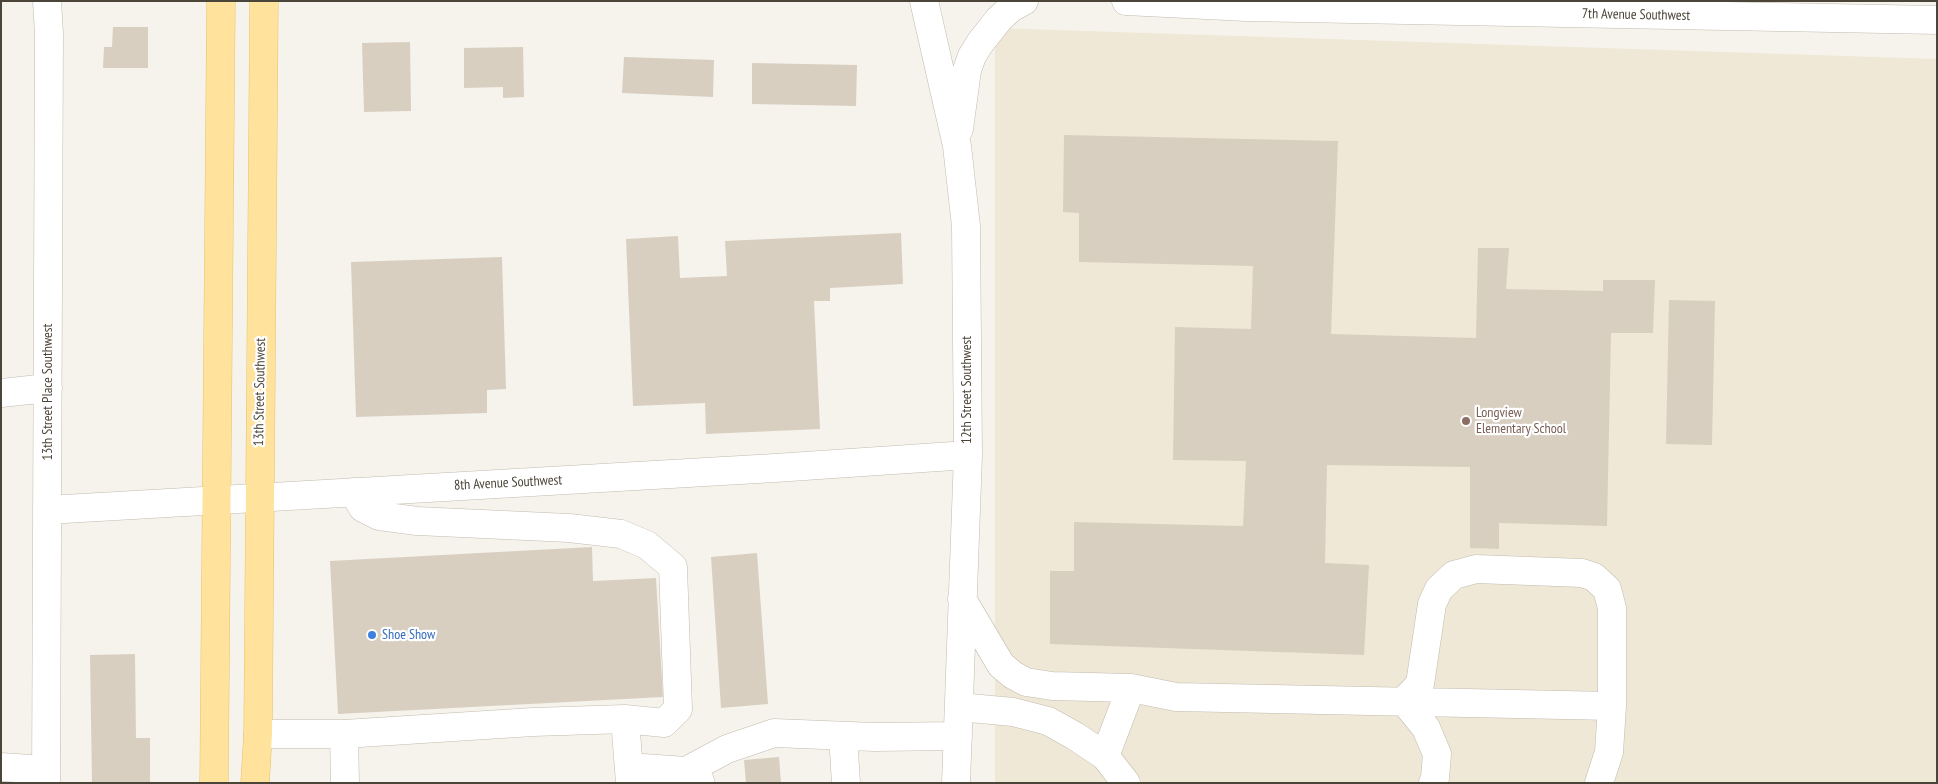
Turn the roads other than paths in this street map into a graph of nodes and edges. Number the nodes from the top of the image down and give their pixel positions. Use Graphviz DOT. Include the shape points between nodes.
graph roads {
  1 [pos="47,1"];
  2 [pos="221,1"];
  3 [pos="264,1"];
  4 [pos="924,1"];
  5 [pos="1024,1"];
  6 [pos="1126,1"];
  7 [pos="1853,10"];
  8 [pos="1937,20"];
  9 [pos="957,146"];
  10 [pos="48,388"];
  11 [pos="1,393"];
  12 [pos="968,455"];
  13 [pos="353,492"];
  14 [pos="259,497"];
  15 [pos="216,500"];
  16 [pos="47,510"];
  17 [pos="962,599"];
  18 [pos="1131,688"];
  19 [pos="1404,701"];
  20 [pos="1612,706"];
  21 [pos="959,708"];
  22 [pos="625,719"];
  23 [pos="258,734"];
  24 [pos="344,734"];
  25 [pos="842,736"];
  26 [pos="958,736"];
  27 [pos="1105,756"];
  28 [pos="1,767"];
  29 [pos="630,775"];
  30 [pos="46,776"];
  31 [pos="694,777"];
  32 [pos="214,783"];
  33 [pos="255,783"];
  34 [pos="345,783"];
  35 [pos="846,783"];
  36 [pos="956,783"];
  37 [pos="1126,783"];
  38 [pos="1433,783"];
  39 [pos="1599,783"];
  1 -- 10 [label="street, 13th Street Place Southwest"];
  2 -- 15 [label="main road"];
  3 -- 14 [label="main road, 13th Street Southwest"];
  4 -- 9 [label="street, 12th Street Southwest"];
  5 -- 9 [label="street" via="999,19 972,56"];
  6 -- 7 [label="street, 7th Avenue Southwest" via="1256,7"];
  7 -- 8 [label="street, 7th Avenue Southwest"];
  9 -- 12 [label="street, 12th Street Southwest" via="966,226"];
  10 -- 11 [label="street"];
  10 -- 16 [label="street, 13th Street Place Southwest"];
  12 -- 13 [label="street, 8th Avenue Southwest"];
  12 -- 17 [label="street, 12th Street Southwest"];
  13 -- 14 [label="street, 8th Avenue Southwest"];
  13 -- 22 [label="street" via="363,508 379,516 417,521 569,528 621,534 647,545 673,567 678,709 664,723"];
  14 -- 15 [label="street, 8th Avenue Southwest"];
  14 -- 23 [label="main road, 13th Street Southwest"];
  15 -- 16 [label="street, 8th Avenue Southwest"];
  15 -- 32 [label="main road"];
  16 -- 30 [label="street, 13th Street Place Southwest"];
  17 -- 18 [label="street" via="1001,665 1013,676 1026,682 1052,686"];
  17 -- 21 [label="street, 12th Street Southwest"];
  18 -- 19 [label="street" via="1176,697"];
  18 -- 27 [label="street"];
  19 -- 20 [label="street"];
  19 -- 20 [label="street" via="1420,684 1432,604 1439,589 1454,576 1476,569 1582,573 1594,577 1607,589 1612,608"];
  19 -- 38 [label="street" via="1426,728 1436,754"];
  20 -- 39 [label="street" via="1609,752"];
  21 -- 26 [label="street, 12th Street Southwest"];
  21 -- 27 [label="street" via="1013,712 1048,721"];
  22 -- 24 [label="street"];
  22 -- 29 [label="street"];
  23 -- 24 [label="street"];
  23 -- 33 [label="main road, 13th Street Southwest"];
  24 -- 34 [label="street"];
  25 -- 26 [label="street"];
  25 -- 31 [label="street" via="774,733 727,749"];
  25 -- 35 [label="street"];
  26 -- 36 [label="street, 12th Street Southwest"];
  27 -- 37 [label="street"];
  28 -- 30 [label="street"];
  29 -- 31 [label="street"];
}
